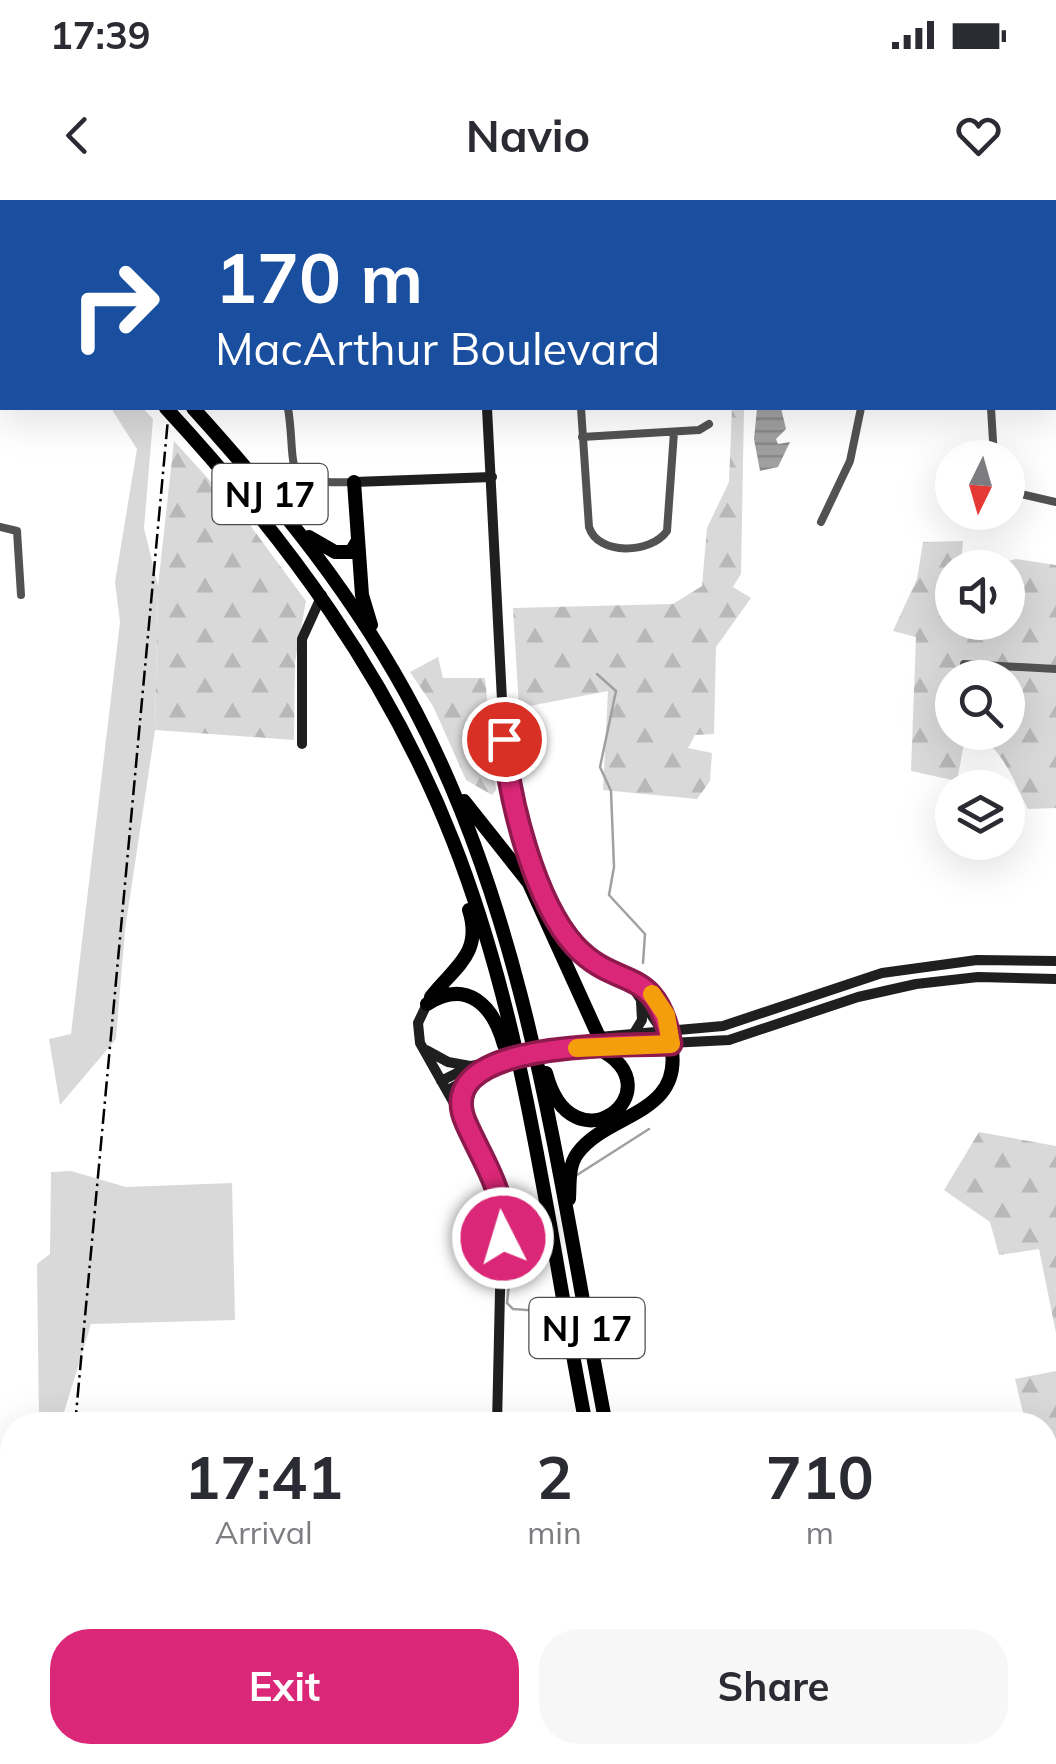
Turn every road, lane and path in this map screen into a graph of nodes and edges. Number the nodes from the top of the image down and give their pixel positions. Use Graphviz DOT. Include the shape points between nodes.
graph roads {
  1 [pos="195,410"];
  2 [pos="288,410"];
  3 [pos="487,410"];
  4 [pos="581,410"];
  5 [pos="861,410"];
  6 [pos="991,410"];
  7 [pos="171,413"];
  8 [pos="710,424"];
  9 [pos="674,432"];
  10 [pos="582,437"];
  11 [pos="993,440"];
  12 [pos="492,477"];
  13 [pos="354,482"];
  14 [pos="1025,495"];
  15 [pos="1056,502"];
  16 [pos="821,522"];
  17 [pos="294,526"];
  18 [pos="0,527"];
  19 [pos="357,542"];
  20 [pos="322,594"];
  21 [pos="20,595"];
  22 [pos="378,644"];
  23 [pos="1025,667"];
  24 [pos="1056,669"];
  25 [pos="302,744"];
  26 [pos="449,780"];
  27 [pos="470,887"];
  28 [pos="1056,961"];
  29 [pos="599,965"];
  30 [pos="1056,979"];
  31 [pos="640,996"];
  32 [pos="427,1004"];
  33 [pos="527,1020"];
  34 [pos="634,1034"];
  35 [pos="667,1035"];
  36 [pos="599,1043"];
  37 [pos="422,1047"];
  38 [pos="473,1069"];
  39 [pos="444,1086"];
  40 [pos="464,1119"];
  41 [pos="530,1134"];
  42 [pos="569,1230"];
  43 [pos="497,1412"];
  44 [pos="583,1412"];
  45 [pos="604,1412"];
  1 -- 17 [label="highway, NJ 17"];
  2 -- 13 [label="street" via="301,478 313,484"];
  3 -- 12 [label="main road"];
  4 -- 10 [label="street"];
  5 -- 16 [label="street" via="850,461"];
  6 -- 11 [label="street"];
  7 -- 20 [label="highway, NJ 17"];
  8 -- 9 [label="street"];
  9 -- 10 [label="street"];
  9 -- 10 [label="street" via="669,525 650,546 608,547 592,536"];
  12 -- 13 [label="main road"];
  12 -- 29 [label="main road" via="511,791 558,921"];
  13 -- 19 [label="highway"];
  14 -- 15 [label="street"];
  17 -- 19 [label="highway" via="339,554"];
  17 -- 22 [label="highway, NJ 17"];
  18 -- 21 [label="street" via="17,531"];
  19 -- 22 [label="highway" via="362,595"];
  20 -- 25 [label="main road" via="302,639"];
  20 -- 27 [label="highway, NJ 17" via="412,748"];
  22 -- 26 [label="highway, NJ 17"];
  23 -- 24 [label="street"];
  26 -- 33 [label="highway, NJ 17" via="498,910"];
  26 -- 36 [label="highway" via="526,877"];
  27 -- 32 [label="highway" via="464,895 474,930 469,955"];
  27 -- 41 [label="highway, NJ 17" via="502,997"];
  28 -- 35 [label="main road" via="913,966 843,983 731,1024"];
  29 -- 31 [label="main road"];
  29 -- 35 [label="main road" via="648,991 663,1010"];
  30 -- 35 [label="main road" via="998,976 916,984 740,1038"];
  31 -- 34 [label="main road" via="642,1016"];
  31 -- 35 [label="main road"];
  32 -- 37 [label="main road" via="418,1023"];
  32 -- 41 [label="highway" via="456,992 485,1005 501,1034"];
  33 -- 36 [label="highway" via="554,1097 588,1121 613,1115 628,1093 624,1068"];
  33 -- 42 [label="highway, NJ 17"];
  34 -- 35 [label="main road"];
  34 -- 36 [label="main road"];
  35 -- 36 [label="main road"];
  35 -- 42 [label="highway" via="670,1073 660,1096 577,1155 570,1173"];
  36 -- 38 [label="main road"];
  37 -- 38 [label="main road"];
  37 -- 39 [label="main road"];
  38 -- 39 [label="main road"];
  38 -- 40 [label="main road"];
  39 -- 40 [label="main road"];
  40 -- 43 [label="main road" via="494,1176 503,1211"];
  41 -- 44 [label="highway, NJ 17"];
  42 -- 45 [label="highway, NJ 17"];
}
